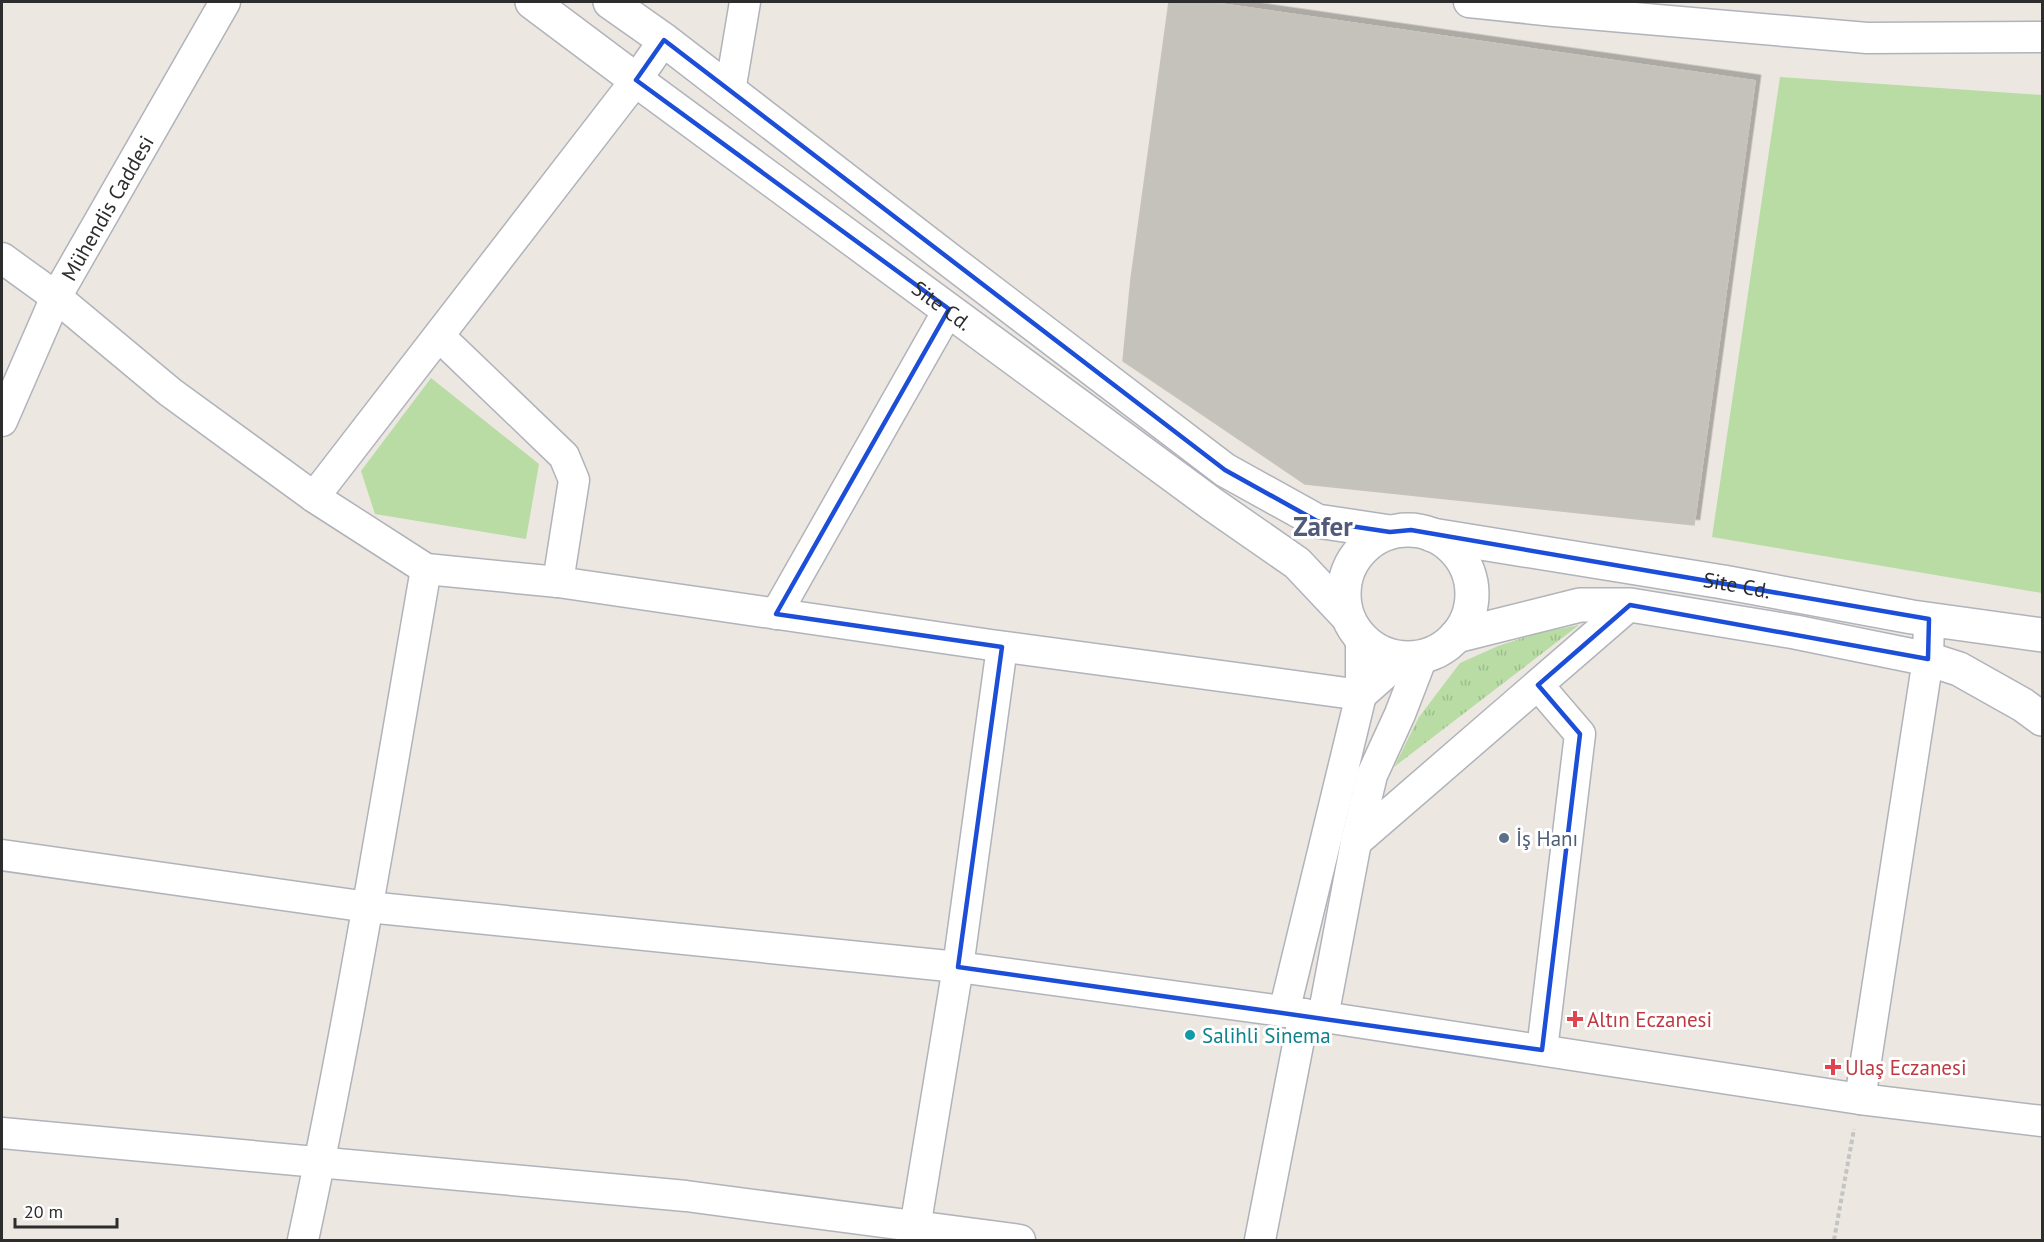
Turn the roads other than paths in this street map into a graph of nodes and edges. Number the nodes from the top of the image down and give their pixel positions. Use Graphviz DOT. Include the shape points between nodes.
graph roads {
  1 [pos="225,2"];
  2 [pos="532,2"];
  3 [pos="610,2"];
  4 [pos="745,2"];
  5 [pos="1469,2"];
  6 [pos="2043,37"];
  7 [pos="664,40"];
  8 [pos="636,80"];
  9 [pos="730,91"];
  10 [pos="2,258"];
  11 [pos="56,297"];
  12 [pos="949,309"];
  13 [pos="439,336"];
  14 [pos="2,421"];
  15 [pos="314,497"];
  16 [pos="1390,532"];
  17 [pos="1432,535"];
  18 [pos="426,569"];
  19 [pos="558,582"];
  20 [pos="1630,605"];
  21 [pos="776,614"];
  22 [pos="1929,619"];
  23 [pos="1354,626"];
  24 [pos="2043,635"];
  25 [pos="1456,636"];
  26 [pos="1002,646"];
  27 [pos="1413,658"];
  28 [pos="1928,659"];
  29 [pos="1538,685"];
  30 [pos="1361,695"];
  31 [pos="2043,719"];
  32 [pos="1356,842"];
  33 [pos="2,855"];
  34 [pos="368,907"];
  35 [pos="958,968"];
  36 [pos="1304,1014"];
  37 [pos="1542,1050"];
  38 [pos="1860,1099"];
  39 [pos="2043,1121"];
  40 [pos="2,1133"];
  41 [pos="320,1163"];
  42 [pos="915,1234"];
  43 [pos="303,1240"];
  44 [pos="1020,1240"];
  45 [pos="1260,1240"];
  1 -- 11 [label="street, Mühendis Caddesi"];
  2 -- 8 [label="main road, Site Cd."];
  3 -- 7 [label="main road, Site Cd."];
  4 -- 9 [label="street"];
  5 -- 6 [label="street" via="1867,38"];
  7 -- 8 [label="street"];
  7 -- 9 [label="main road, Site Cd."];
  8 -- 12 [label="main road, Site Cd."];
  8 -- 13 [label="street"];
  9 -- 16 [label="main road, Site Cd." via="1225,470 1317,521"];
  10 -- 11 [label="street"];
  11 -- 14 [label="street, Mühendis Caddesi"];
  11 -- 15 [label="street" via="170,392"];
  12 -- 21 [label="street"];
  12 -- 23 [label="main road, Site Cd." via="1297,563"];
  13 -- 15 [label="street"];
  13 -- 19 [label="street" via="564,456 574,480"];
  15 -- 18 [label="street"];
  16 -- 17 [label="main road" via="1411,530"];
  16 -- 23 [label="main road" via="1362,550 1346,574 1343,595"];
  17 -- 22 [label="main road, Site Cd."];
  17 -- 25 [label="main road" via="1449,545 1463,561 1471,579 1467,619"];
  18 -- 19 [label="street"];
  18 -- 34 [label="street"];
  19 -- 21 [label="street"];
  20 -- 25 [label="main road" via="1580,605"];
  20 -- 28 [label="main road"];
  20 -- 29 [label="street"];
  21 -- 26 [label="street"];
  22 -- 24 [label="main road, Site Cd."];
  22 -- 28 [label="street"];
  23 -- 27 [label="main road" via="1379,652"];
  23 -- 30 [label="street"];
  25 -- 27 [label="main road" via="1441,650"];
  26 -- 30 [label="street"];
  26 -- 35 [label="street"];
  27 -- 30 [label="street"];
  27 -- 32 [label="street" via="1400,714 1372,774"];
  28 -- 31 [label="main road" via="1959,669"];
  28 -- 38 [label="street"];
  29 -- 32 [label="street"];
  29 -- 37 [label="street" via="1580,734"];
  30 -- 36 [label="street"];
  32 -- 36 [label="street"];
  33 -- 34 [label="street"];
  34 -- 35 [label="street"];
  34 -- 41 [label="street"];
  35 -- 36 [label="street"];
  35 -- 42 [label="street"];
  36 -- 37 [label="street"];
  36 -- 45 [label="street"];
  37 -- 38 [label="street"];
  38 -- 39 [label="street"];
  40 -- 41 [label="street"];
  41 -- 42 [label="street" via="686,1196"];
  41 -- 43 [label="street"];
  42 -- 44 [label="street"];
}
